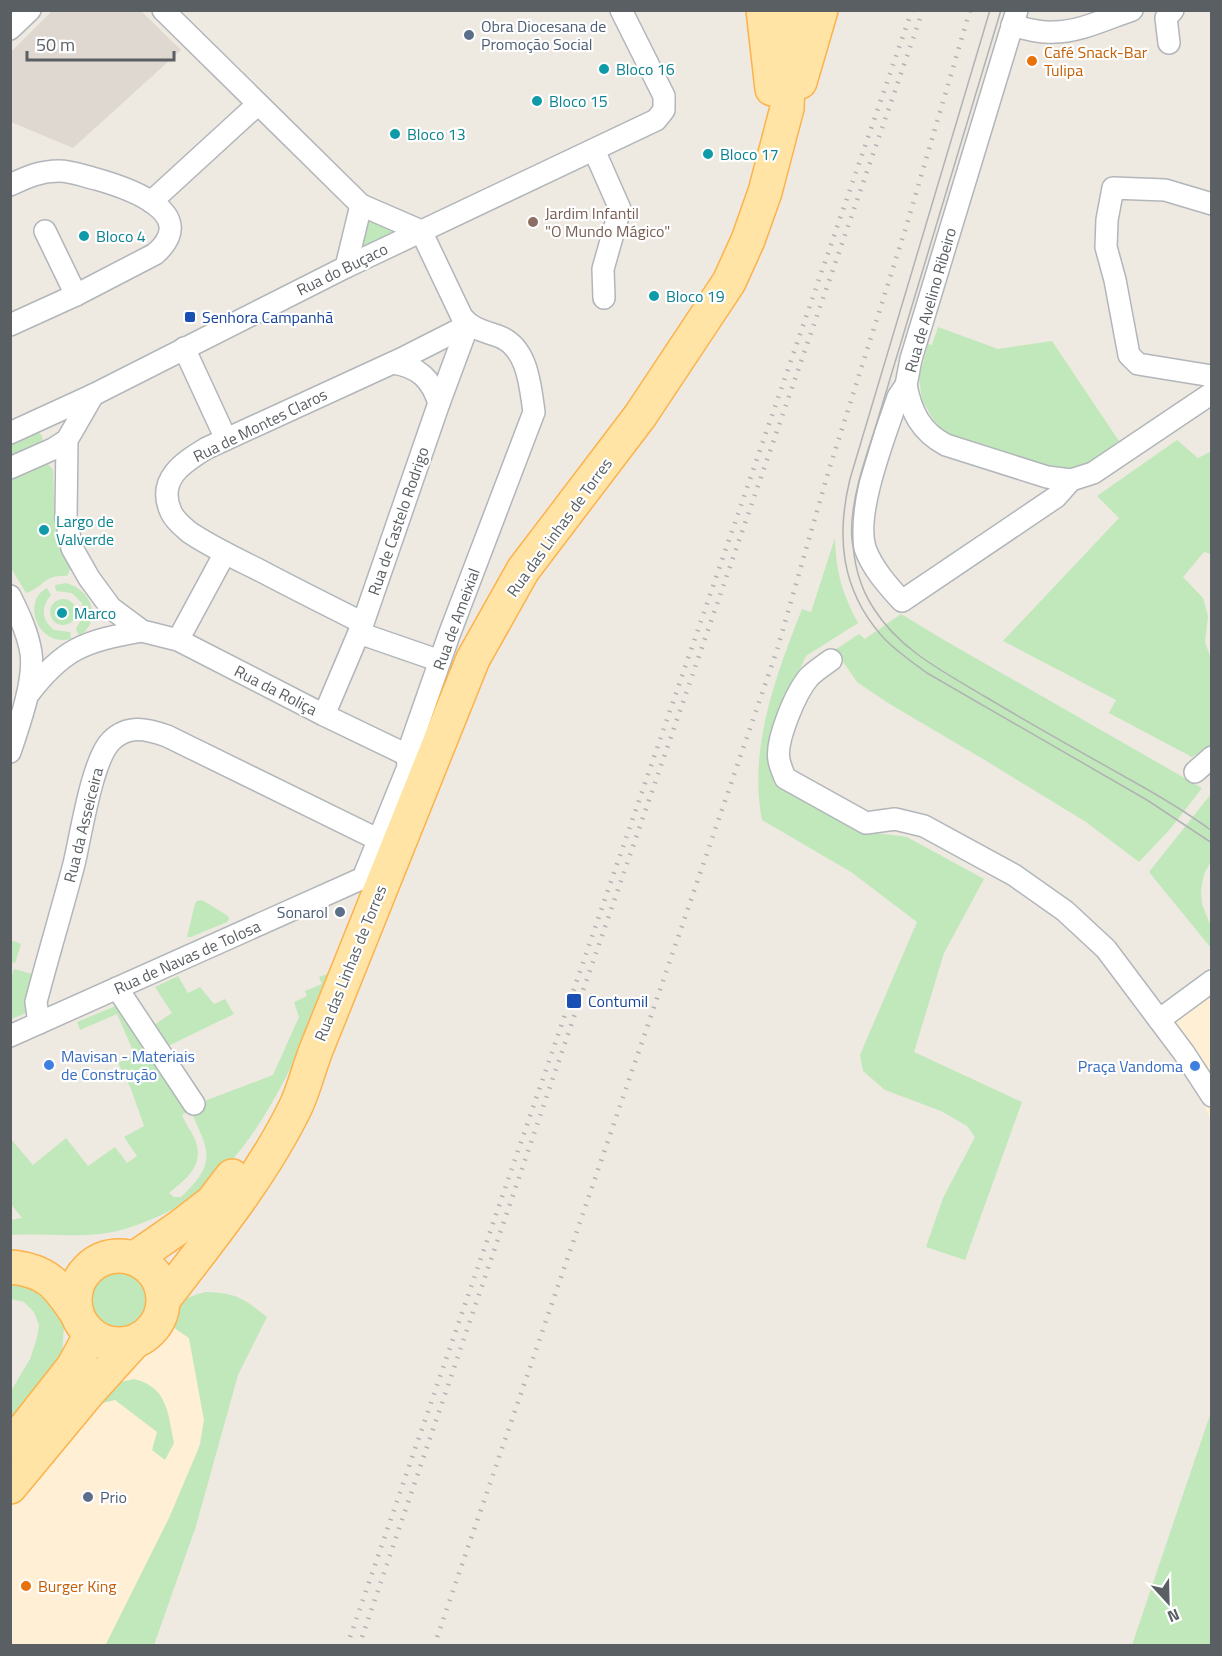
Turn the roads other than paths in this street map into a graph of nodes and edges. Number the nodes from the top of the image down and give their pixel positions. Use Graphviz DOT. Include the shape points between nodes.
graph roads {
  1 [pos="30,10"];
  2 [pos="163,10"];
  3 [pos="621,10"];
  4 [pos="762,10"];
  5 [pos="791,10"];
  6 [pos="821,10"];
  7 [pos="1132,10"];
  8 [pos="1173,10"];
  9 [pos="1015,18"];
  10 [pos="1076,20"];
  11 [pos="10,29"];
  12 [pos="1168,43"];
  13 [pos="258,104"];
  14 [pos="787,108"];
  15 [pos="778,142"];
  16 [pos="594,150"];
  17 [pos="10,185"];
  18 [pos="151,202"];
  19 [pos="1212,204"];
  20 [pos="361,205"];
  21 [pos="45,231"];
  22 [pos="421,231"];
  23 [pos="346,267"];
  24 [pos="76,295"];
  25 [pos="604,298"];
  26 [pos="10,325"];
  27 [pos="468,325"];
  28 [pos="184,348"];
  29 [pos="393,363"];
  30 [pos="1212,376"];
  31 [pos="906,386"];
  32 [pos="1212,393"];
  33 [pos="93,394"];
  34 [pos="439,403"];
  35 [pos="10,433"];
  36 [pos="226,439"];
  37 [pos="67,440"];
  38 [pos="10,468"];
  39 [pos="1071,480"];
  40 [pos="225,553"];
  41 [pos="10,596"];
  42 [pos="361,628"];
  43 [pos="142,631"];
  44 [pos="178,640"];
  45 [pos="831,660"];
  46 [pos="440,661"];
  47 [pos="27,696"];
  48 [pos="324,715"];
  49 [pos="10,752"];
  50 [pos="407,755"];
  51 [pos="1212,757"];
  52 [pos="1194,772"];
  53 [pos="379,840"];
  54 [pos="363,878"];
  55 [pos="1212,981"];
  56 [pos="117,988"];
  57 [pos="1159,1020"];
  58 [pos="39,1023"];
  59 [pos="10,1036"];
  60 [pos="315,1050"];
  61 [pos="1212,1096"];
  62 [pos="194,1104"];
  63 [pos="10,1250"];
  64 [pos="135,1258"];
  65 [pos="10,1267"];
  66 [pos="88,1267"];
  67 [pos="164,1299"];
  68 [pos="84,1324"];
  69 [pos="134,1342"];
  70 [pos="10,1447"];
  71 [pos="10,1487"];
  1 -- 11 [label="street"];
  2 -- 13 [label="street"];
  3 -- 16 [label="street, Rua do Buçaco" via="664,96 664,110 656,120"];
  4 -- 15 [label="main road"];
  5 -- 14 [label="main road, Rua das Linhas de Torres"];
  6 -- 14 [label="main road" via="803,77"];
  7 -- 10 [label="street"];
  8 -- 12 [label="street" via="1166,18"];
  9 -- 10 [label="street" via="1056,33"];
  9 -- 31 [label="street, Rua de Avelino Ribeiro"];
  13 -- 18 [label="street"];
  13 -- 20 [label="street"];
  14 -- 15 [label="main road, Rua das Linhas de Torres"];
  15 -- 60 [label="main road, Rua das Linhas de Torres" via="765,192 729,282 640,416 523,570 473,659"];
  16 -- 22 [label="street, Rua do Buçaco"];
  16 -- 25 [label="street" via="620,209 603,269"];
  17 -- 18 [label="street" via="39,172 62,171 134,191"];
  18 -- 24 [label="street" via="166,213 172,228 166,244 138,264"];
  19 -- 30 [label="street" via="1165,190 1113,188 1106,247 1129,356 1138,364"];
  20 -- 22 [label="street"];
  20 -- 23 [label="street"];
  21 -- 24 [label="street"];
  22 -- 23 [label="street, Rua do Buçaco"];
  22 -- 27 [label="street"];
  23 -- 28 [label="street, Rua do Buçaco"];
  24 -- 26 [label="street"];
  27 -- 29 [label="street, Rua de Montes Claros"];
  27 -- 34 [label="street, Rua de Castelo Rodrigo"];
  27 -- 46 [label="street, Rua de Ameixial" via="514,346 522,358 534,412"];
  28 -- 33 [label="street, Rua do Buçaco"];
  28 -- 36 [label="street"];
  29 -- 34 [label="street" via="418,371 434,386"];
  29 -- 36 [label="street, Rua de Montes Claros"];
  31 -- 39 [label="street" via="910,404 931,437 1047,477"];
  31 -- 39 [label="street, Rua de Avelino Ribeiro" via="898,397 885,437 862,523 866,549 902,601 1056,497"];
  32 -- 39 [label="street" via="1092,473"];
  33 -- 35 [label="street"];
  33 -- 37 [label="street"];
  34 -- 42 [label="street, Rua de Castelo Rodrigo"];
  36 -- 40 [label="street, Rua de Montes Claros" via="182,463 171,477 168,494 172,514 187,531"];
  37 -- 38 [label="street"];
  37 -- 43 [label="street" via="66,518 72,548 111,608"];
  40 -- 42 [label="street, Rua de Montes Claros"];
  40 -- 44 [label="street"];
  41 -- 47 [label="street" via="31,654"];
  42 -- 46 [label="street, Rua de Montes Claros"];
  42 -- 48 [label="street, Rua de Castelo Rodrigo"];
  43 -- 44 [label="street, Rua da Roliça"];
  43 -- 47 [label="street" via="103,638 60,659"];
  44 -- 48 [label="street, Rua da Roliça"];
  45 -- 57 [label="street" via="809,678 786,723 778,759 785,778 866,823 895,819 924,826 1014,875 1065,911 1106,949"];
  46 -- 50 [label="street, Rua de Ameixial"];
  47 -- 49 [label="street"];
  48 -- 50 [label="street, Rua da Roliça"];
  50 -- 53 [label="street, Rua de Ameixial" via="408,767"];
  51 -- 52 [label="street"];
  53 -- 54 [label="street, Rua de Ameixial"];
  53 -- 58 [label="street, Rua da Asseiceira" via="166,736 147,729 129,730 111,741 98,764 36,1002"];
  54 -- 56 [label="street, Rua de Navas de Tolosa"];
  55 -- 57 [label="street"];
  56 -- 58 [label="street, Rua de Navas de Tolosa"];
  56 -- 62 [label="street"];
  57 -- 61 [label="street"];
  58 -- 59 [label="street, Rua de Navas de Tolosa"];
  60 -- 64 [label="main road, Rua das Linhas de Torres" via="288,1099 212,1202"];
  60 -- 67 [label="main road, Rua das Linhas de Torres" via="296,1105 270,1152"];
  63 -- 66 [label="main road" via="36,1252"];
  64 -- 66 [label="main road" via="116,1255"];
  64 -- 67 [label="main road" via="156,1274"];
  65 -- 68 [label="main road" via="42,1275 60,1288"];
  66 -- 68 [label="main road" via="75,1289 74,1302"];
  67 -- 69 [label="main road" via="157,1323"];
  68 -- 69 [label="main road" via="111,1344"];
  68 -- 70 [label="main road" via="73,1366"];
  69 -- 71 [label="main road"];
}
